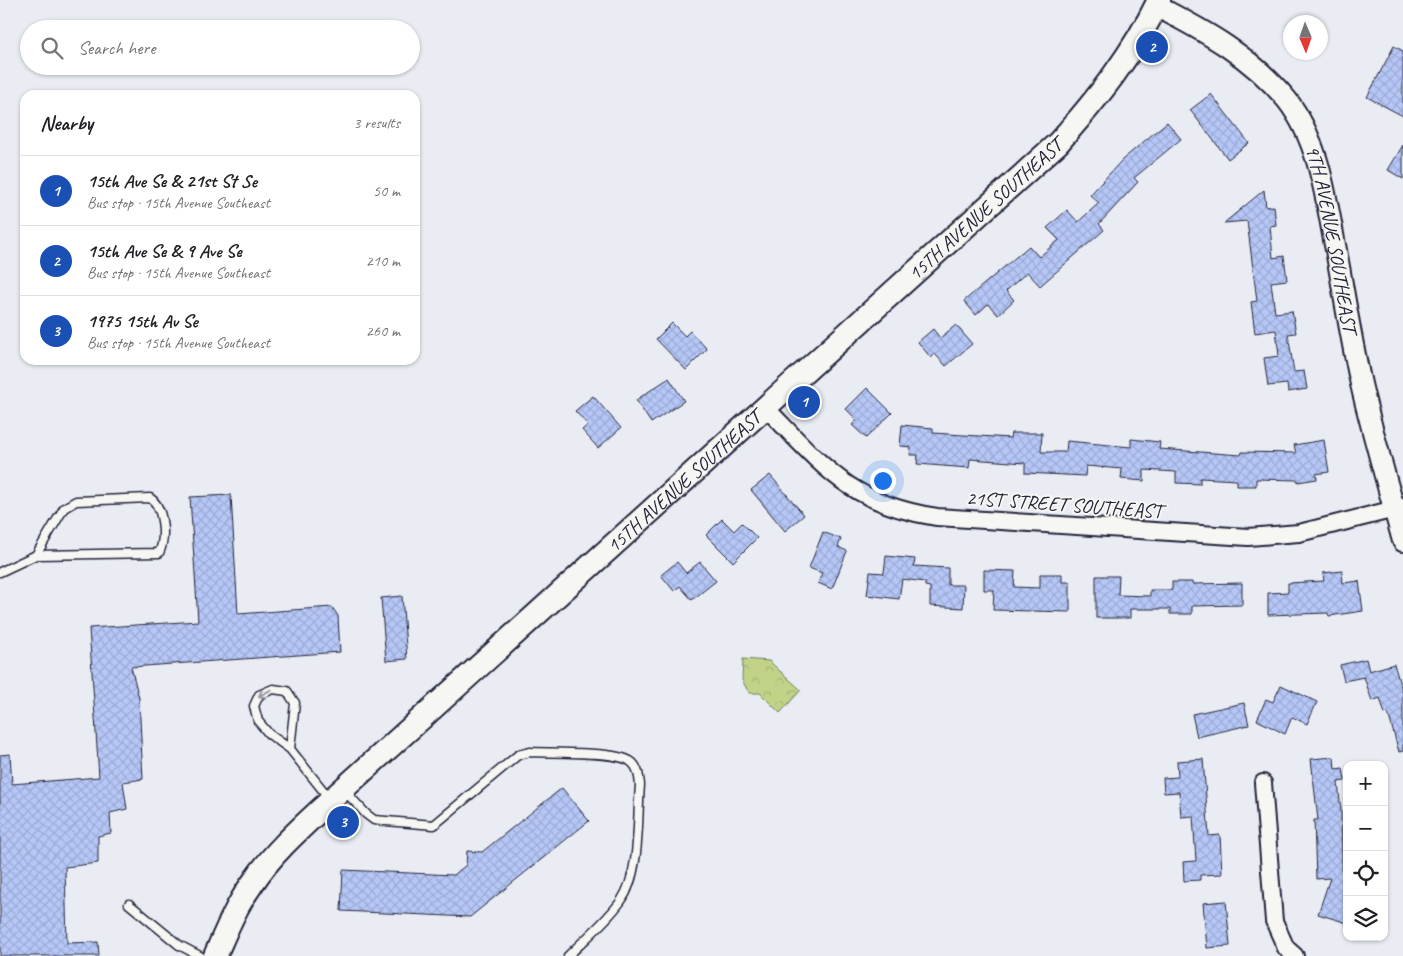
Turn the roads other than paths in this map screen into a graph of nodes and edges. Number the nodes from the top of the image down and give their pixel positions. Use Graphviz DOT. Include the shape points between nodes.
graph roads {
  1 [pos="1158,3"];
  2 [pos="765,407"];
  3 [pos="1399,508"];
  4 [pos="1403,541"];
  5 [pos="36,555"];
  6 [pos="0,572"];
  7 [pos="290,749"];
  8 [pos="1263,782"];
  9 [pos="337,794"];
  10 [pos="129,904"];
  11 [pos="200,956"];
  12 [pos="215,956"];
  13 [pos="568,956"];
  14 [pos="1295,956"];
  1 -- 2 [label="main road, 15TH AVENUE SOUTHEAST" via="1116,75 1058,143"];
  1 -- 3 [label="street, 9TH AVENUE SOUTHEAST" via="1216,38 1264,74 1288,102 1309,138 1323,182 1361,384"];
  2 -- 3 [label="street, 21ST STREET SOUTHEAST" via="840,480 859,493 909,513 1248,537 1307,531"];
  2 -- 9 [label="main road, 15TH AVENUE SOUTHEAST"];
  3 -- 4 [label="street, 9TH AVENUE SOUTHEAST"];
  5 -- 5 [label="lane" via="159,553 162,546 160,509 150,498 76,501 64,508"];
  5 -- 6 [label="lane"];
  7 -- 7 [label="lane, one-way" via="295,703 287,691 273,689 259,695 254,706 258,721 269,734"];
  7 -- 9 [label="lane"];
  8 -- 14 [label="street" via="1274,921 1286,948"];
  9 -- 12 [label="main road, 15TH AVENUE SOUTHEAST" via="280,849 252,884 230,921"];
  9 -- 13 [label="lane" via="374,820 434,825 518,755 530,752 616,756 630,761 638,771 640,785 632,875 622,899"];
  10 -- 11 [label="lane" via="179,945"];
}
